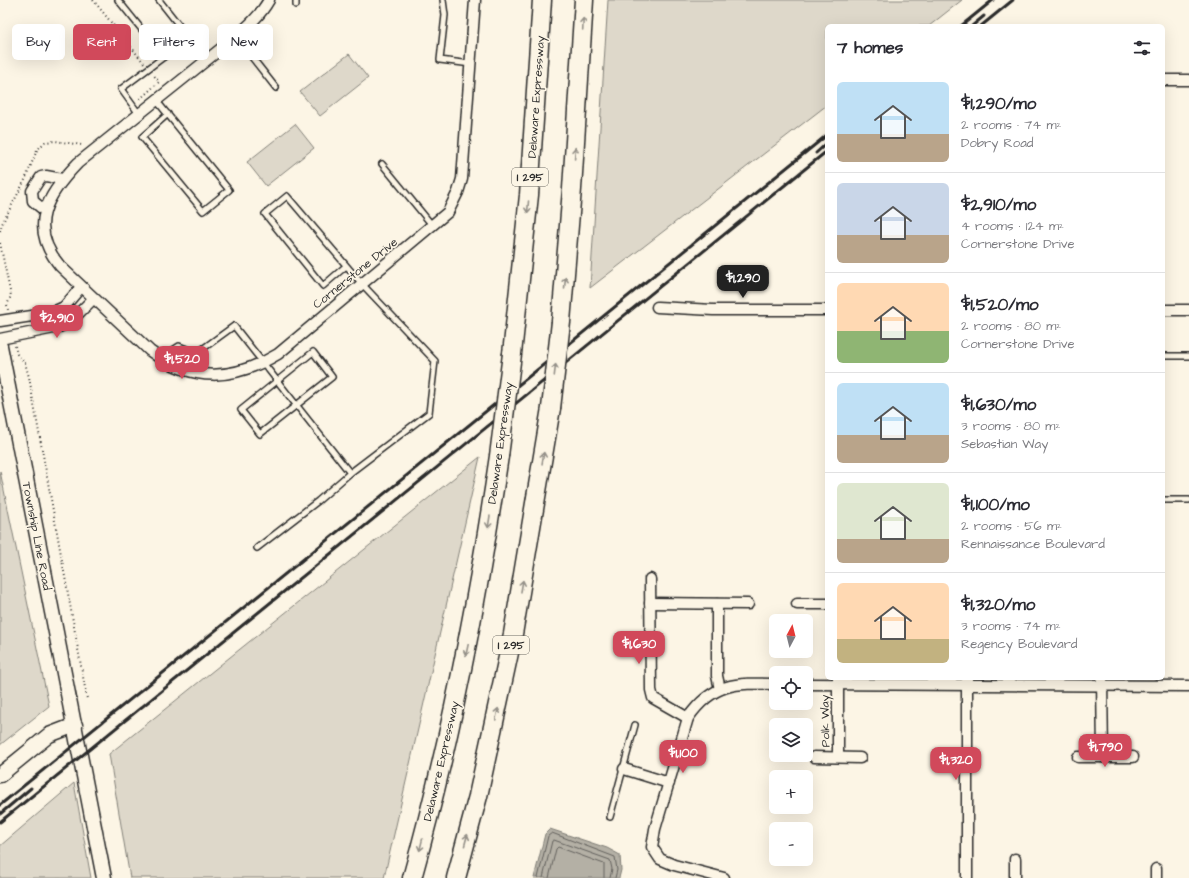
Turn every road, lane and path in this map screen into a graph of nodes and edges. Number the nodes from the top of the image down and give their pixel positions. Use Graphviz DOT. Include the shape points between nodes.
graph roads {
  1 [pos="94,0"];
  2 [pos="118,0"];
  3 [pos="159,0"];
  4 [pos="269,0"];
  5 [pos="443,0"];
  6 [pos="475,0"];
  7 [pos="542,0"];
  8 [pos="584,0"];
  9 [pos="178,24"];
  10 [pos="249,24"];
  11 [pos="139,26"];
  12 [pos="217,52"];
  13 [pos="209,58"];
  14 [pos="159,60"];
  15 [pos="207,60"];
  16 [pos="254,60"];
  17 [pos="471,64"];
  18 [pos="148,68"];
  19 [pos="1165,80"];
  20 [pos="1189,80"];
  21 [pos="276,88"];
  22 [pos="156,100"];
  23 [pos="132,105"];
  24 [pos="139,114"];
  25 [pos="168,114"];
  26 [pos="85,144"];
  27 [pos="382,164"];
  28 [pos="62,179"];
  29 [pos="45,211"];
  30 [pos="432,226"];
  31 [pos="0,231"];
  32 [pos="0,243"];
  33 [pos="346,266"];
  34 [pos="362,284"];
  35 [pos="81,288"];
  36 [pos="94,299"];
  37 [pos="657,307"];
  38 [pos="825,310"];
  39 [pos="1165,310"];
  40 [pos="1189,310"];
  41 [pos="5,321"];
  42 [pos="13,337"];
  43 [pos="0,339"];
  44 [pos="0,346"];
  45 [pos="1165,356"];
  46 [pos="1189,356"];
  47 [pos="160,359"];
  48 [pos="264,362"];
  49 [pos="278,379"];
  50 [pos="297,405"];
  51 [pos="350,473"];
  52 [pos="1165,500"];
  53 [pos="1189,500"];
  54 [pos="257,548"];
  55 [pos="650,580"];
  56 [pos="650,603"];
  57 [pos="717,604"];
  58 [pos="748,604"];
  59 [pos="797,604"];
  60 [pos="825,604"];
  61 [pos="838,681"];
  62 [pos="967,681"];
  63 [pos="1102,682"];
  64 [pos="813,683"];
  65 [pos="769,684"];
  66 [pos="1189,686"];
  67 [pos="720,689"];
  68 [pos="87,700"];
  69 [pos="688,718"];
  70 [pos="75,725"];
  71 [pos="635,725"];
  72 [pos="814,757"];
  73 [pos="838,757"];
  74 [pos="1078,757"];
  75 [pos="1102,757"];
  76 [pos="1133,757"];
  77 [pos="860,758"];
  78 [pos="624,769"];
  79 [pos="0,775"];
  80 [pos="669,782"];
  81 [pos="610,817"];
  82 [pos="1015,859"];
  83 [pos="104,878"];
  84 [pos="412,878"];
  85 [pos="456,878"];
  86 [pos="724,878"];
  87 [pos="967,878"];
  88 [pos="1015,878"];
  1 -- 18 [label="path"];
  2 -- 11 [label="lane"];
  3 -- 9 [label="lane"];
  4 -- 10 [label="street, Cornerstone Drive"];
  5 -- 17 [label="lane" via="445,15 440,60"];
  6 -- 17 [label="street, Cornerstone Drive"];
  7 -- 84 [label="highway, Delaware Expressway / I 295, one-way, bridge" via="529,195 499,456 467,647 449,732"];
  85 -- 8 [label="highway, I 295, one-way, bridge" via="480,788 513,634 551,408 573,182"];
  12 -- 13 [label="street, Cornerstone Drive"];
  14 -- 18 [label="lane"];
  15 -- 22 [label="street, Cornerstone Drive"];
  16 -- 21 [label="lane"];
  17 -- 30 [label="street, Cornerstone Drive" via="462,179 452,207"];
  18 -- 23 [label="path" via="159,82"];
  18 -- 23 [label="lane" via="121,89"];
  19 -- 20 [label="street"];
  22 -- 24 [label="street, Cornerstone Drive"];
  22 -- 25 [label="lane"];
  23 -- 24 [label="lane"];
  24 -- 28 [label="street, Cornerstone Drive"];
  25 -- 25 [label="lane" via="229,190 203,211 142,137"];
  26 -- 31 [label="path" via="80,146 55,141 45,142 37,150"];
  27 -- 30 [label="lane"];
  28 -- 29 [label="street, Cornerstone Drive" via="50,197"];
  28 -- 29 [label="street" via="46,176 39,179 32,196 33,201"];
  29 -- 35 [label="street, Cornerstone Drive" via="45,243 52,256"];
  30 -- 34 [label="street, Cornerstone Drive"];
  32 -- 41 [label="path" via="10,296"];
  33 -- 33 [label="lane" via="287,196 265,214 323,286"];
  33 -- 34 [label="lane"];
  34 -- 48 [label="street, Cornerstone Drive" via="278,354"];
  34 -- 51 [label="lane" via="434,362 429,413"];
  35 -- 36 [label="street, Cornerstone Drive"];
  35 -- 41 [label="street" via="64,307 51,314"];
  36 -- 42 [label="street" via="70,322 59,327"];
  36 -- 47 [label="street, Cornerstone Drive"];
  37 -- 38 [label="street"];
  39 -- 40 [label="street"];
  42 -- 43 [label="street"];
  42 -- 68 [label="path" via="17,354 25,363 29,377"];
  44 -- 70 [label="street, Township Line Road"];
  45 -- 46 [label="lane"];
  47 -- 48 [label="street, Cornerstone Drive" via="176,367 206,375 242,372"];
  47 -- 48 [label="lane" via="179,346 197,353 234,326"];
  48 -- 49 [label="lane"];
  49 -- 50 [label="lane"];
  49 -- 50 [label="lane" via="313,352 332,377"];
  49 -- 50 [label="lane" via="241,410 260,434"];
  50 -- 51 [label="lane"];
  51 -- 54 [label="lane"];
  52 -- 53 [label="lane"];
  55 -- 56 [label="street"];
  56 -- 57 [label="street"];
  56 -- 69 [label="street" via="653,698"];
  57 -- 58 [label="street"];
  57 -- 67 [label="street" via="717,676"];
  59 -- 60 [label="street"];
  61 -- 62 [label="street"];
  61 -- 64 [label="street"];
  61 -- 73 [label="street, Polk Way"];
  62 -- 63 [label="street"];
  62 -- 87 [label="street"];
  63 -- 66 [label="street"];
  63 -- 75 [label="street"];
  65 -- 67 [label="street" via="737,683"];
  67 -- 69 [label="street" via="696,706"];
  69 -- 80 [label="street"];
  70 -- 79 [label="street" via="49,735"];
  70 -- 83 [label="street, Township Line Road"];
  71 -- 78 [label="lane"];
  72 -- 73 [label="street"];
  73 -- 77 [label="street"];
  74 -- 75 [label="street"];
  75 -- 76 [label="street"];
  78 -- 80 [label="street"];
  78 -- 81 [label="lane"];
  80 -- 86 [label="street" via="652,847 660,859"];
  82 -- 88 [label="street"];
}
